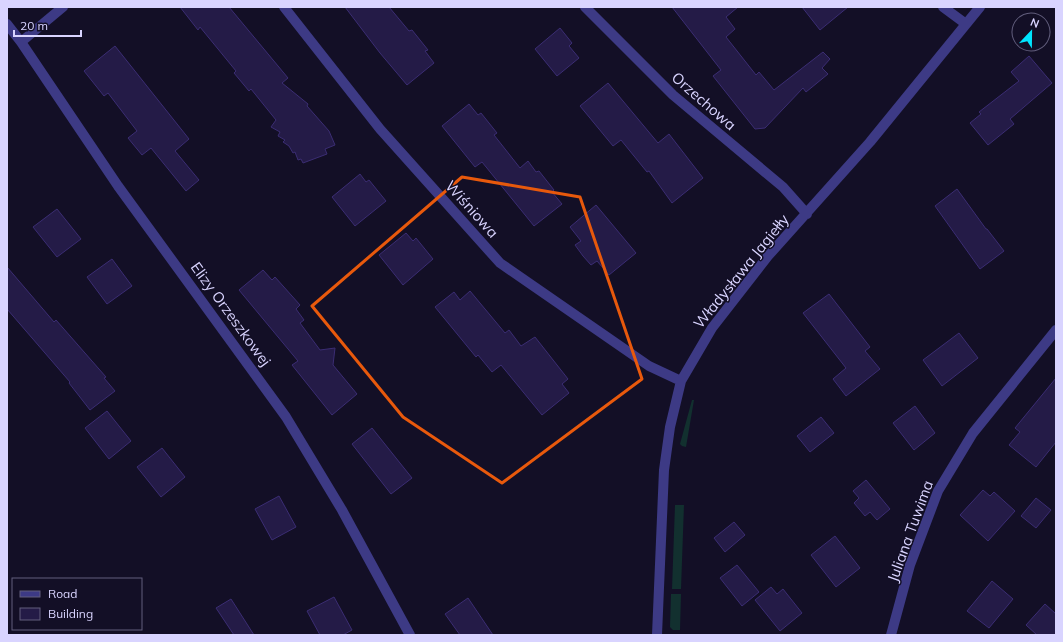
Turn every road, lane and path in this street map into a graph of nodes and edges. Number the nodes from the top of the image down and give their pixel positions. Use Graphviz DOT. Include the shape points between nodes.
graph roads {
  1 [pos="63,7"];
  2 [pos="284,7"];
  3 [pos="585,7"];
  4 [pos="943,7"];
  5 [pos="980,7"];
  6 [pos="7,24"];
  7 [pos="966,24"];
  8 [pos="21,42"];
  9 [pos="807,214"];
  10 [pos="1056,330"];
  11 [pos="681,381"];
  12 [pos="410,635"];
  13 [pos="657,635"];
  14 [pos="891,635"];
  1 -- 8 [label="street"];
  2 -- 11 [label="street, Wiśniowa" via="380,128 500,262 649,366"];
  3 -- 9 [label="street, Orzechowa" via="673,95 783,187"];
  4 -- 7 [label="street"];
  5 -- 7 [label="street, Władysława Jagiełły"];
  6 -- 8 [label="street, Elizy Orzeszkowej"];
  7 -- 9 [label="street, Władysława Jagiełły" via="870,142"];
  8 -- 12 [label="street, Elizy Orzeszkowej" via="118,186 286,417 342,510"];
  9 -- 11 [label="street, Władysława Jagiełły" via="768,256 712,328"];
  10 -- 14 [label="street, Juliana Tuwima" via="973,433 938,491 910,565"];
  11 -- 13 [label="street, Władysława Jagiełły" via="670,427 664,470"];
}
